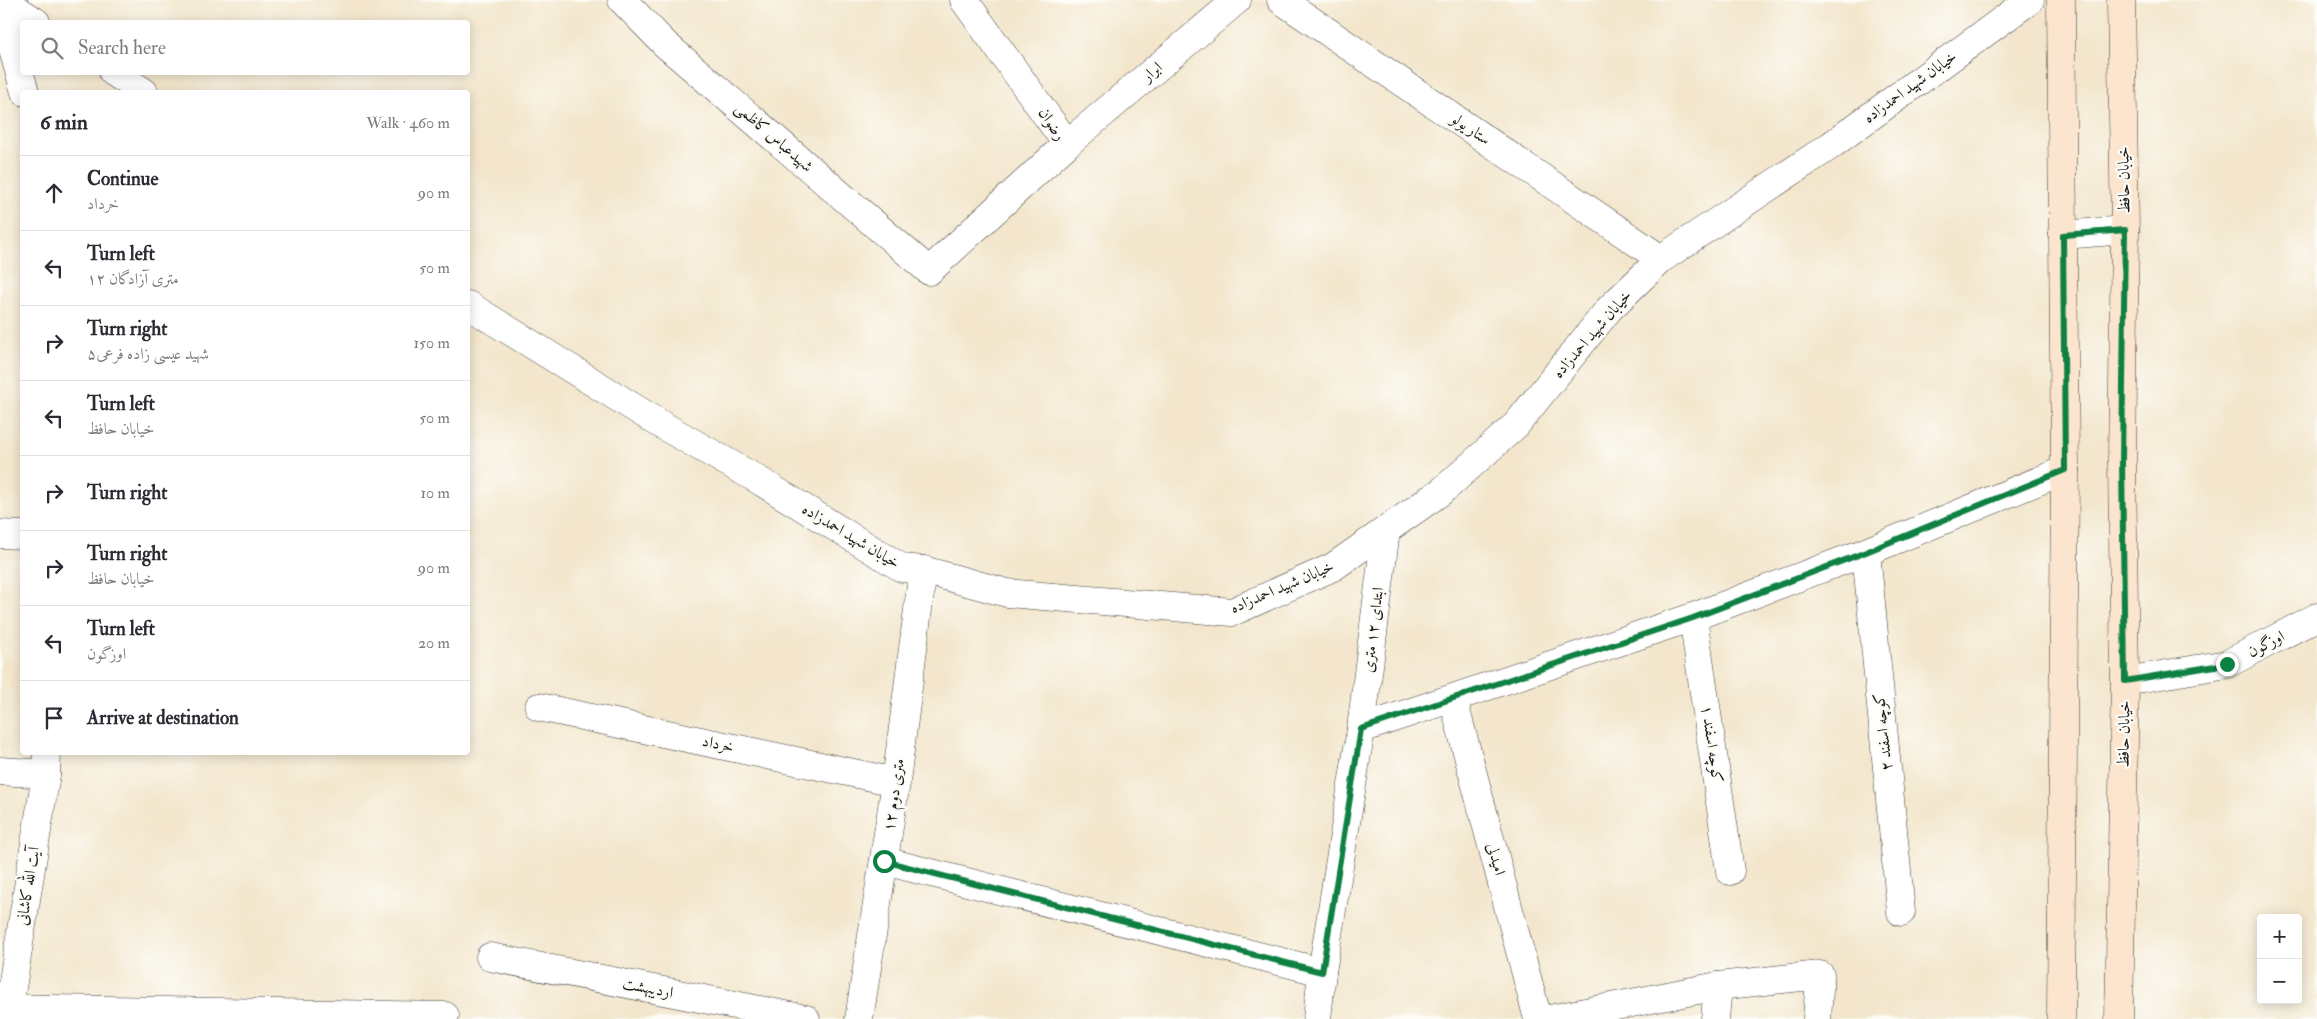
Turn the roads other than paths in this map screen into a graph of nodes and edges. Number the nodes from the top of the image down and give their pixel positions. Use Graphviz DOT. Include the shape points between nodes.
graph roads {
  1 [pos="2,0"];
  2 [pos="622,0"];
  3 [pos="964,0"];
  4 [pos="1237,0"];
  5 [pos="1281,0"];
  6 [pos="2030,0"];
  7 [pos="2061,0"];
  8 [pos="2121,0"];
  9 [pos="0,4"];
  10 [pos="33,20"];
  11 [pos="20,74"];
  12 [pos="20,75"];
  13 [pos="118,75"];
  14 [pos="24,90"];
  15 [pos="141,90"];
  16 [pos="1067,144"];
  17 [pos="2125,230"];
  18 [pos="2063,235"];
  19 [pos="1661,258"];
  20 [pos="929,270"];
  21 [pos="470,306"];
  22 [pos="2065,470"];
  23 [pos="1386,530"];
  24 [pos="0,534"];
  25 [pos="20,536"];
  26 [pos="1866,552"];
  27 [pos="923,570"];
  28 [pos="2317,617"];
  29 [pos="1693,618"];
  30 [pos="2125,681"];
  31 [pos="1453,699"];
  32 [pos="539,707"];
  33 [pos="1361,729"];
  34 [pos="46,763"];
  35 [pos="0,771"];
  36 [pos="896,782"];
  37 [pos="884,861"];
  38 [pos="1730,871"];
  39 [pos="1901,912"];
  40 [pos="490,957"];
  41 [pos="1322,972"];
  42 [pos="1718,986"];
  43 [pos="5,1012"];
  44 [pos="445,1016"];
  45 [pos="806,1019"];
  46 [pos="859,1019"];
  47 [pos="1317,1019"];
  48 [pos="1538,1019"];
  49 [pos="1550,1019"];
  50 [pos="1715,1019"];
  51 [pos="1817,1019"];
  52 [pos="2061,1019"];
  53 [pos="2120,1019"];
  1 -- 10 [label="street"];
  2 -- 20 [label="street, شهیدعباس کاظمی" via="665,44"];
  3 -- 16 [label="street, رضوان"];
  4 -- 16 [label="street, ابرار"];
  5 -- 19 [label="street, ستار یولو"];
  6 -- 19 [label="street, خیابان شهید احمدزاده" via="1830,146"];
  7 -- 18 [label="main road"];
  8 -- 17 [label="main road, خیابان حافظ"];
  9 -- 11 [label="street"];
  12 -- 14 [label="street"];
  13 -- 15 [label="street"];
  16 -- 20 [label="street, رضوان"];
  17 -- 18 [label="street"];
  17 -- 30 [label="main road, خیابان حافظ" via="2122,462"];
  18 -- 22 [label="main road"];
  19 -- 23 [label="street, خیابان شهید احمدزاده" via="1609,309 1516,425 1442,491"];
  21 -- 27 [label="street, خیابان شهید احمدزاده" via="902,568"];
  22 -- 26 [label="street"];
  22 -- 52 [label="main road"];
  23 -- 27 [label="street, خیابان شهید احمدزاده" via="1333,567 1232,612 1007,593"];
  23 -- 33 [label="street, ابتدای ۱۲ متری"];
  24 -- 25 [label="street"];
  26 -- 29 [label="street"];
  26 -- 39 [label="street, کوچه اسفند ۲"];
  27 -- 36 [label="street, ۱۲ متری دوم"];
  28 -- 30 [label="street, اوزگون" via="2227,664"];
  29 -- 31 [label="street"];
  29 -- 38 [label="street, کوچه اسفند ۱"];
  30 -- 53 [label="main road, خیابان حافظ"];
  31 -- 33 [label="street"];
  31 -- 48 [label="street, امیدلی"];
  32 -- 36 [label="street, خرداد"];
  33 -- 41 [label="street, ابتدای ۱۲ متری"];
  34 -- 35 [label="street"];
  34 -- 43 [label="street, آیت الله کاشانی"];
  36 -- 37 [label="street, ۱۲ متری دوم"];
  37 -- 41 [label="street"];
  37 -- 46 [label="street, ۱۲ متری دوم"];
  40 -- 45 [label="street, اردیبهشت"];
  41 -- 47 [label="street, ابتدای ۱۲ متری"];
  42 -- 49 [label="street"];
  42 -- 50 [label="street"];
  42 -- 51 [label="street" via="1820,975"];
  43 -- 44 [label="street"];
}
